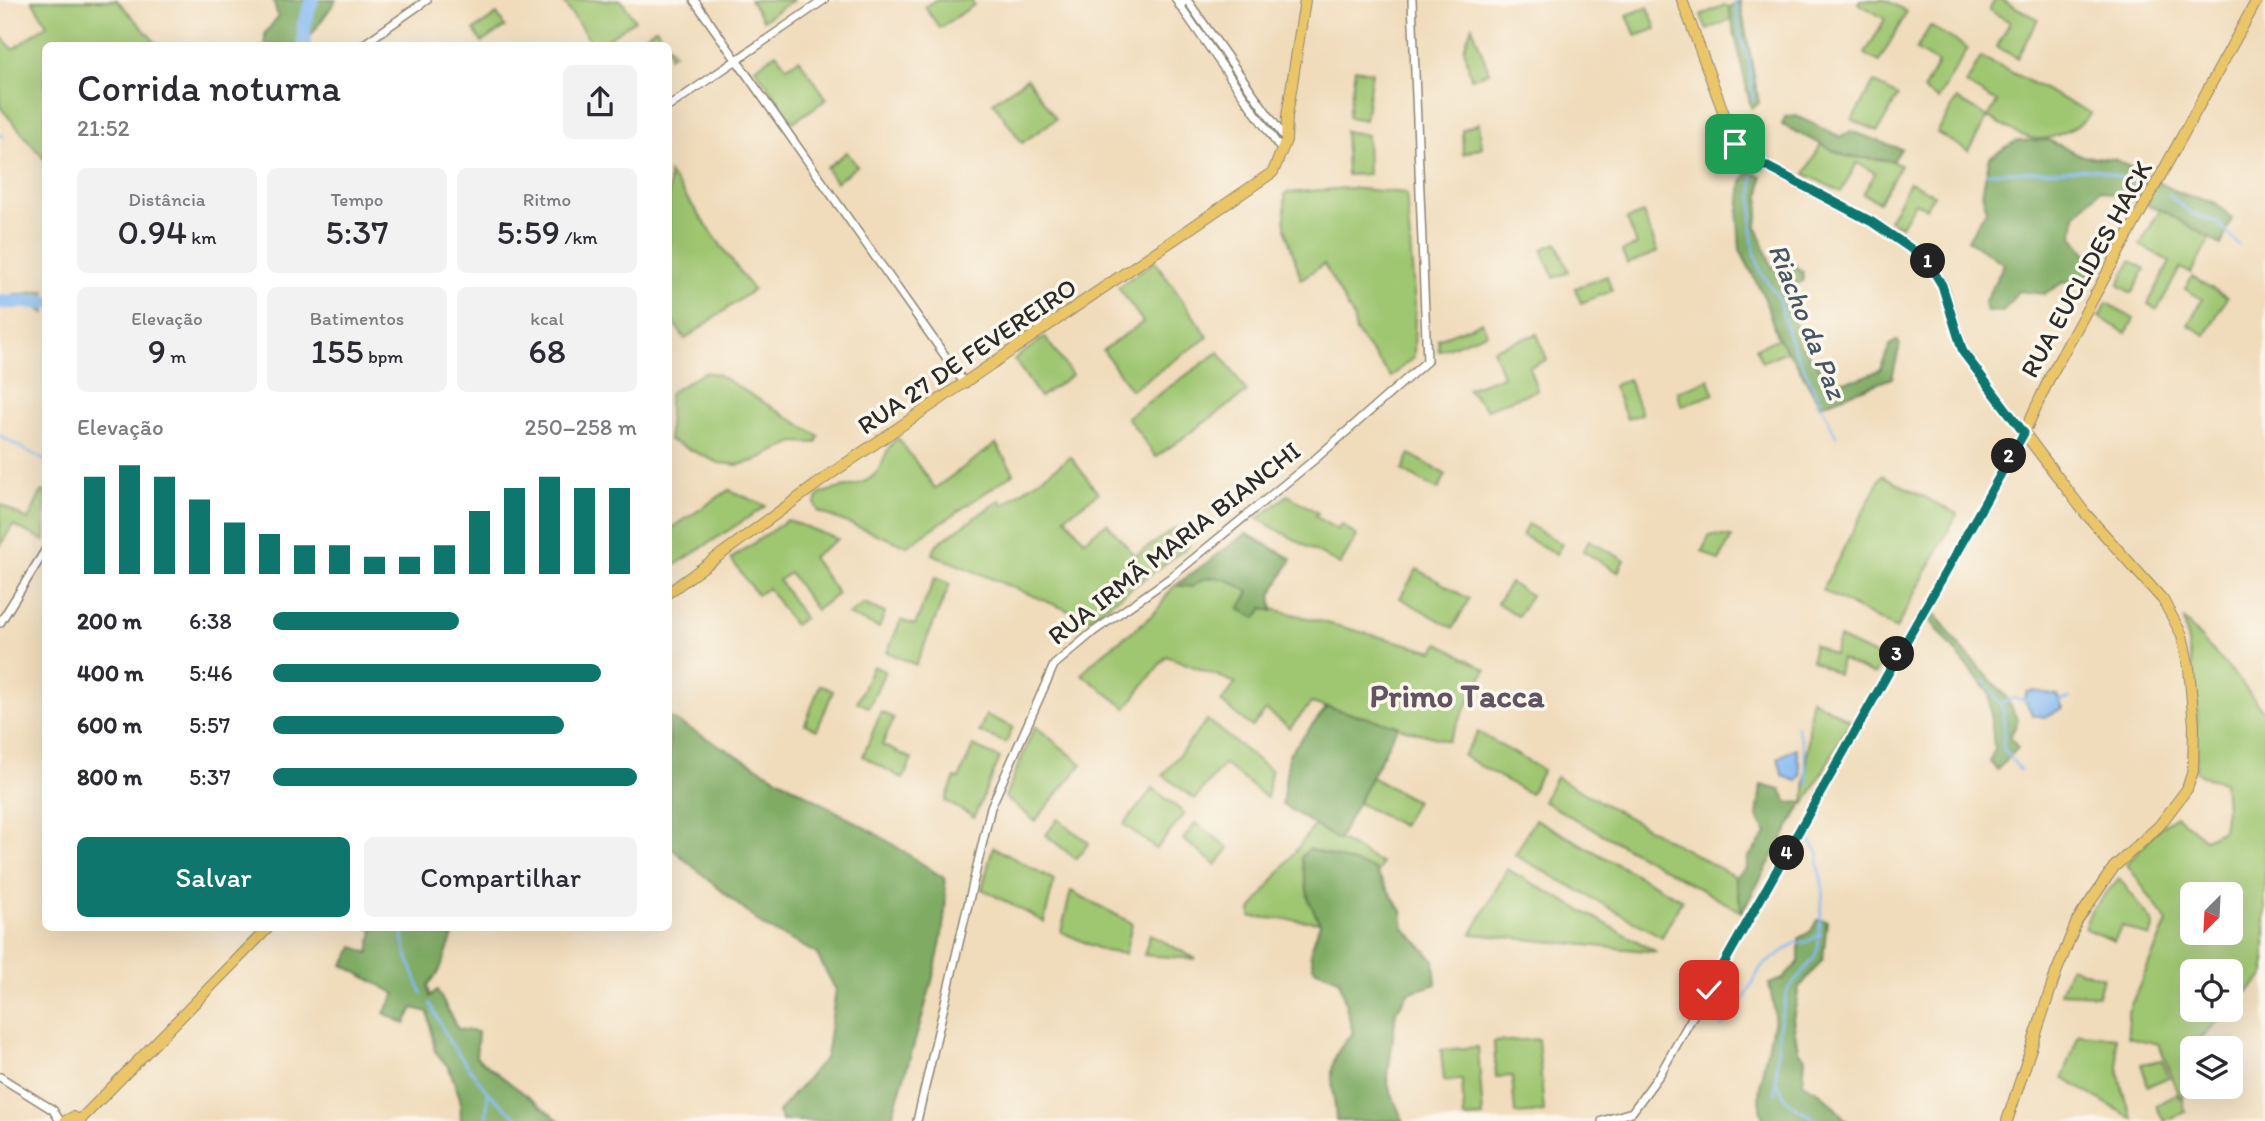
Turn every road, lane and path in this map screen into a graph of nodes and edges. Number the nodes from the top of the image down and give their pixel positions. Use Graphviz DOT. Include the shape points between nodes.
graph roads {
  1 [pos="427,0"];
  2 [pos="694,0"];
  3 [pos="824,0"];
  4 [pos="1187,0"];
  5 [pos="1305,0"];
  6 [pos="1412,0"];
  7 [pos="1682,0"];
  8 [pos="2257,0"];
  9 [pos="1178,2"];
  10 [pos="1209,30"];
  11 [pos="1201,35"];
  12 [pos="367,42"];
  13 [pos="737,60"];
  14 [pos="1258,101"];
  15 [pos="672,104"];
  16 [pos="1251,106"];
  17 [pos="1284,146"];
  18 [pos="965,384"];
  19 [pos="2024,433"];
  20 [pos="42,555"];
  21 [pos="672,590"];
  22 [pos="0,623"];
  23 [pos="265,931"];
  24 [pos="0,1077"];
  25 [pos="73,1120"];
  26 [pos="917,1121"];
  27 [pos="1602,1121"];
  28 [pos="2007,1121"];
  1 -- 12 [label="street"];
  2 -- 13 [label="street"];
  3 -- 13 [label="street"];
  4 -- 9 [label="street"];
  4 -- 10 [label="street"];
  5 -- 17 [label="main road"];
  6 -- 26 [label="street, RUA IRMÃ MARIA BIANCHI" via="1427,361 1170,579 1054,665 991,807"];
  7 -- 19 [label="main road" via="1735,144 1745,155 1900,238 1926,259 1942,285 1963,352"];
  8 -- 19 [label="main road, RUA EUCLIDES HACK" via="2050,377"];
  9 -- 11 [label="street"];
  10 -- 11 [label="street"];
  10 -- 14 [label="street"];
  11 -- 16 [label="street"];
  13 -- 15 [label="street"];
  13 -- 18 [label="street"];
  14 -- 16 [label="street"];
  14 -- 17 [label="street"];
  16 -- 17 [label="street"];
  17 -- 18 [label="main road, RUA 27 DE FEVEREIRO" via="1273,172 1264,180"];
  18 -- 21 [label="main road, RUA 27 DE FEVEREIRO" via="832,473"];
  19 -- 27 [label="street, RUA EUCLIDES HACK" via="1663,1069 1632,1112"];
  19 -- 28 [label="main road" via="2085,513 2163,600 2182,635 2189,667 2194,750 2187,789 2175,808 2114,867 2077,921"];
  20 -- 22 [label="street"];
  23 -- 25 [label="main road"];
  24 -- 25 [label="street"];
}
